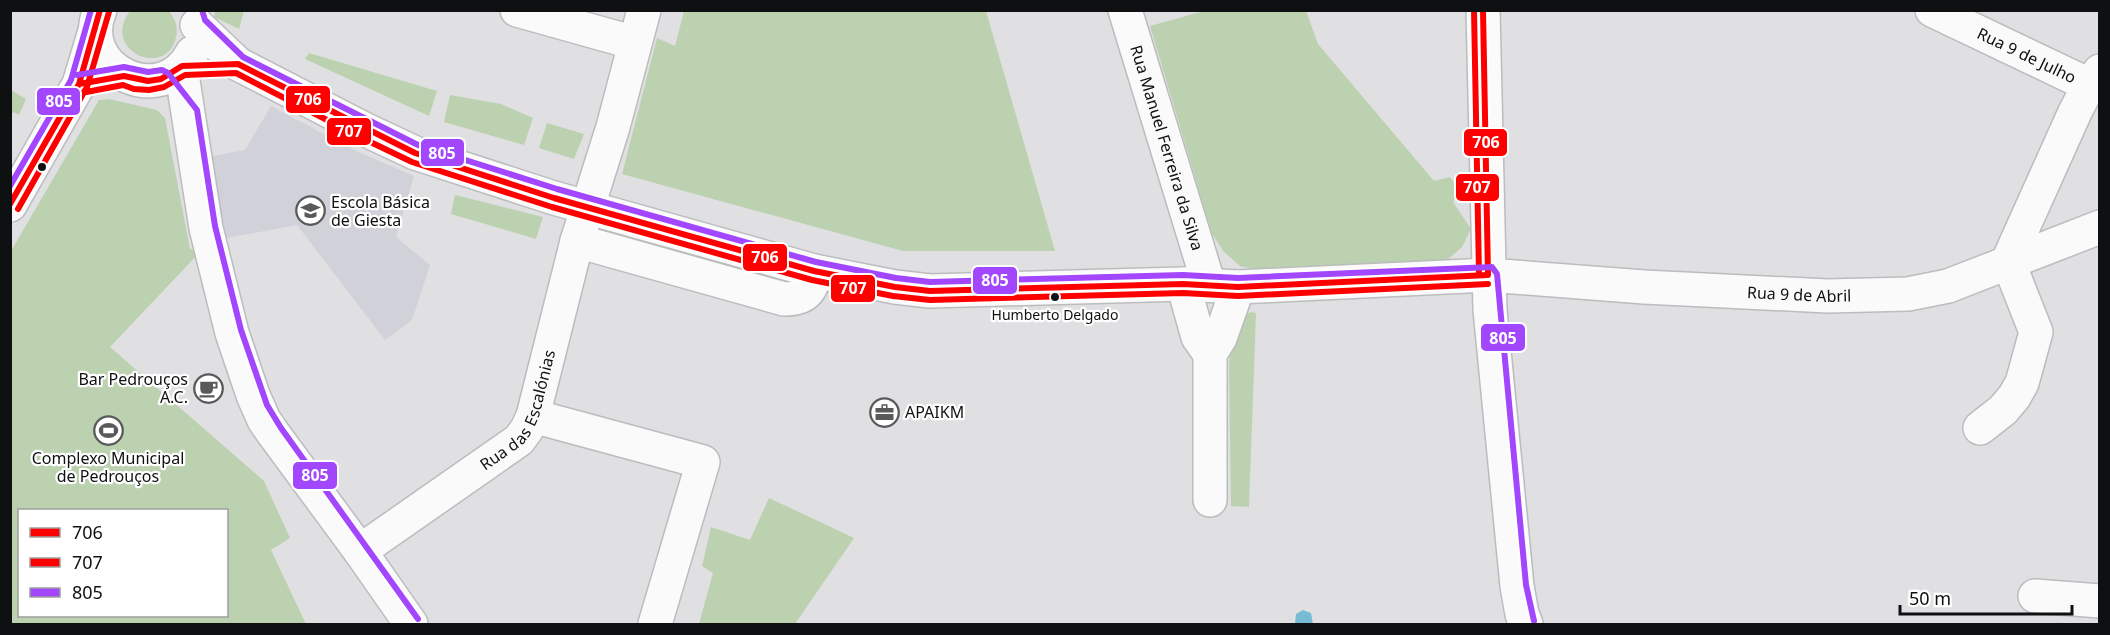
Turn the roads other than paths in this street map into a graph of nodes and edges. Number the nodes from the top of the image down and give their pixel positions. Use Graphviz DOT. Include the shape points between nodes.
graph roads {
  1 [pos="518,10"];
  2 [pos="644,10"];
  3 [pos="1125,10"];
  4 [pos="1483,10"];
  5 [pos="1932,10"];
  6 [pos="195,18"];
  7 [pos="98,21"];
  8 [pos="635,43"];
  9 [pos="238,64"];
  10 [pos="175,71"];
  11 [pos="124,76"];
  12 [pos="2094,78"];
  13 [pos="79,84"];
  14 [pos="10,205"];
  15 [pos="587,207"];
  16 [pos="2100,227"];
  17 [pos="577,241"];
  18 [pos="2008,261"];
  19 [pos="814,271"];
  20 [pos="1488,275"];
  21 [pos="1210,285"];
  22 [pos="1210,354"];
  23 [pos="533,416"];
  24 [pos="1980,428"];
  25 [pos="1210,500"];
  26 [pos="360,551"];
  27 [pos="2036,596"];
  28 [pos="2100,601"];
  29 [pos="411,624"];
  30 [pos="656,624"];
  31 [pos="1526,624"];
  1 -- 8 [label="street"];
  2 -- 8 [label="street, Rua das Escalónias"];
  3 -- 21 [label="street, Rua Manuel Ferreira da Silva"];
  4 -- 20 [label="street"];
  5 -- 12 [label="street, Rua 9 de Julho"];
  6 -- 9 [label="street"];
  6 -- 10 [label="street" via="195,45 190,57"];
  7 -- 11 [label="street" via="99,48 105,60"];
  7 -- 13 [label="street"];
  8 -- 15 [label="street, Rua das Escalónias"];
  9 -- 10 [label="street"];
  9 -- 15 [label="street, Rua 9 de Abril" via="415,153"];
  10 -- 11 [label="street" via="148,81"];
  10 -- 26 [label="street" via="188,112 206,228 232,333 253,395 264,420"];
  11 -- 13 [label="street"];
  12 -- 18 [label="street"];
  13 -- 14 [label="street"];
  15 -- 17 [label="street, Rua das Escalónias"];
  15 -- 19 [label="street, Rua 9 de Abril"];
  16 -- 18 [label="street, Rua 9 de Abril"];
  17 -- 19 [label="street" via="784,299 805,294 813,284"];
  17 -- 23 [label="street, Rua das Escalónias"];
  18 -- 20 [label="street, Rua 9 de Abril" via="1948,286 1908,294 1828,296"];
  18 -- 24 [label="street" via="2036,332 2028,366 2014,397"];
  19 -- 21 [label="street, Rua 9 de Abril" via="930,291"];
  20 -- 21 [label="street, Rua 9 de Abril"];
  20 -- 31 [label="street" via="1517,586"];
  21 -- 22 [label="street, Rua Manuel Ferreira da Silva" via="1220,338"];
  21 -- 22 [label="street, Rua Manuel Ferreira da Silva" via="1198,337"];
  22 -- 25 [label="street, Rua Manuel Ferreira da Silva"];
  23 -- 26 [label="street, Rua das Escalónias" via="519,440"];
  23 -- 30 [label="street" via="703,462"];
  26 -- 29 [label="street"];
  27 -- 28 [label="street"];
}
